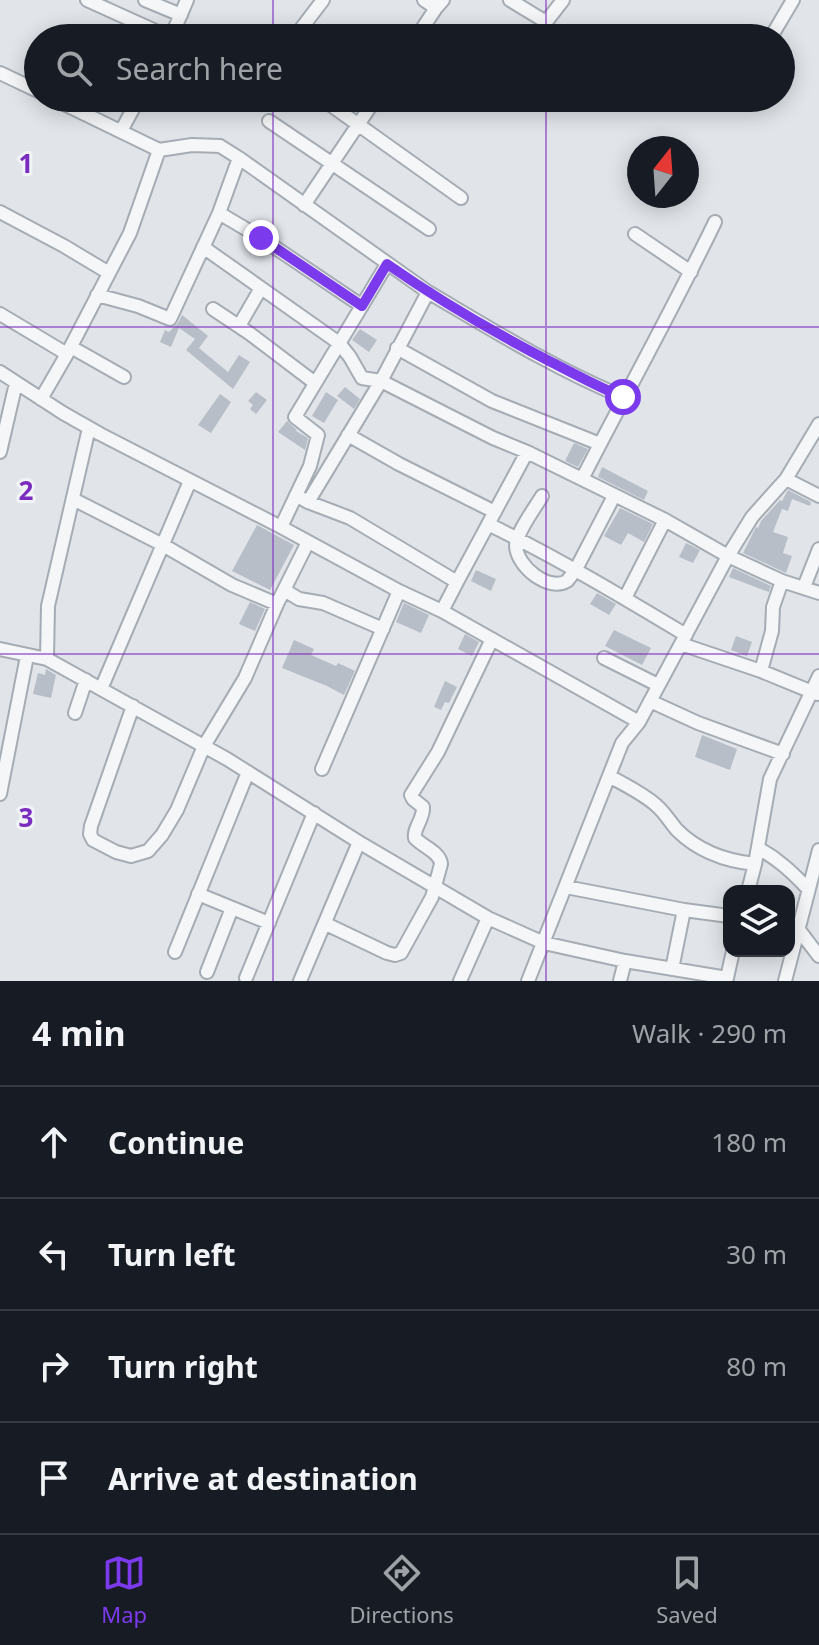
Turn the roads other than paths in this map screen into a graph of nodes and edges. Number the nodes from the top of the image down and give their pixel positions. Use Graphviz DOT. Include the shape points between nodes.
graph roads {
  1 [pos="87,0"];
  2 [pos="145,0"];
  3 [pos="187,0"];
  4 [pos="323,0"];
  5 [pos="424,0"];
  6 [pos="510,0"];
  7 [pos="563,0"];
  8 [pos="793,0"];
  9 [pos="440,4"];
  10 [pos="181,15"];
  11 [pos="140,24"];
  12 [pos="177,24"];
  13 [pos="305,24"];
  14 [pos="426,24"];
  15 [pos="779,24"];
  16 [pos="0,73"];
  17 [pos="24,84"];
  18 [pos="81,112"];
  19 [pos="131,112"];
  20 [pos="342,112"];
  21 [pos="366,112"];
  22 [pos="269,121"];
  23 [pos="359,123"];
  24 [pos="121,131"];
  25 [pos="159,150"];
  26 [pos="239,158"];
  27 [pos="332,163"];
  28 [pos="461,198"];
  29 [pos="304,205"];
  30 [pos="0,212"];
  31 [pos="219,213"];
  32 [pos="715,222"];
  33 [pos="429,229"];
  34 [pos="635,234"];
  35 [pos="203,247"];
  36 [pos="387,264"];
  37 [pos="691,272"];
  38 [pos="109,273"];
  39 [pos="261,288"];
  40 [pos="428,292"];
  41 [pos="97,295"];
  42 [pos="362,306"];
  43 [pos="213,309"];
  44 [pos="0,314"];
  45 [pos="239,326"];
  46 [pos="339,343"];
  47 [pos="397,348"];
  48 [pos="69,351"];
  49 [pos="0,372"];
  50 [pos="124,377"];
  51 [pos="381,381"];
  52 [pos="16,383"];
  53 [pos="315,383"];
  54 [pos="623,397"];
  55 [pos="41,399"];
  56 [pos="819,424"];
  57 [pos="89,428"];
  58 [pos="348,435"];
  59 [pos="600,444"];
  60 [pos="0,452"];
  61 [pos="527,452"];
  62 [pos="582,479"];
  63 [pos="786,479"];
  64 [pos="190,481"];
  65 [pos="542,496"];
  66 [pos="614,496"];
  67 [pos="819,496"];
  68 [pos="73,499"];
  69 [pos="302,499"];
  70 [pos="495,512"];
  71 [pos="665,520"];
  72 [pos="488,524"];
  73 [pos="281,527"];
  74 [pos="517,538"];
  75 [pos="308,542"];
  76 [pos="163,545"];
  77 [pos="818,552"];
  78 [pos="728,556"];
  79 [pos="575,571"];
  80 [pos="782,581"];
  81 [pos="457,582"];
  82 [pos="804,587"];
  83 [pos="284,590"];
  84 [pos="399,591"];
  85 [pos="819,593"];
  86 [pos="625,598"];
  87 [pos="277,604"];
  88 [pos="442,611"];
  89 [pos="383,629"];
  90 [pos="492,639"];
  91 [pos="684,639"];
  92 [pos="0,649"];
  93 [pos="27,656"];
  94 [pos="604,658"];
  95 [pos="47,659"];
  96 [pos="761,671"];
  97 [pos="819,676"];
  98 [pos="86,680"];
  99 [pos="658,685"];
  100 [pos="101,689"];
  101 [pos="816,693"];
  102 [pos="650,701"];
  103 [pos="133,706"];
  104 [pos="75,713"];
  105 [pos="639,722"];
  106 [pos="204,746"];
  107 [pos="783,754"];
  108 [pos="322,769"];
  109 [pos="248,772"];
  110 [pos="609,776"];
  111 [pos="0,794"];
  112 [pos="314,813"];
  113 [pos="359,842"];
  114 [pos="758,848"];
  115 [pos="819,850"];
  116 [pos="755,864"];
  117 [pos="750,885"];
  118 [pos="436,887"];
  119 [pos="566,887"];
  120 [pos="808,889"];
  121 [pos="198,894"];
  122 [pos="806,903"];
  123 [pos="819,907"];
  124 [pos="232,908"];
  125 [pos="684,910"];
  126 [pos="723,915"];
  127 [pos="488,918"];
  128 [pos="269,923"];
  129 [pos="326,924"];
  130 [pos="795,926"];
  131 [pos="795,929"];
  132 [pos="544,943"];
  133 [pos="175,952"];
  134 [pos="819,956"];
  135 [pos="732,957"];
  136 [pos="789,957"];
  137 [pos="625,961"];
  138 [pos="672,969"];
  139 [pos="207,972"];
  140 [pos="246,978"];
  141 [pos="726,980"];
  142 [pos="300,981"];
  143 [pos="460,981"];
  144 [pos="528,981"];
  145 [pos="620,981"];
  146 [pos="785,981"];
  1 -- 11 [label="street"];
  2 -- 10 [label="street"];
  3 -- 10 [label="street"];
  4 -- 13 [label="street"];
  5 -- 9 [label="street"];
  6 -- 7 [label="street" via="546,22"];
  8 -- 15 [label="street"];
  9 -- 14 [label="street"];
  10 -- 12 [label="street"];
  16 -- 17 [label="street"];
  18 -- 24 [label="street"];
  19 -- 24 [label="street"];
  20 -- 23 [label="street"];
  21 -- 23 [label="street"];
  22 -- 27 [label="street"];
  23 -- 27 [label="street"];
  23 -- 28 [label="street"];
  24 -- 25 [label="street"];
  25 -- 26 [label="street" via="220,146"];
  25 -- 38 [label="street" via="130,233"];
  26 -- 29 [label="street"];
  26 -- 31 [label="street"];
  27 -- 29 [label="street"];
  27 -- 33 [label="street"];
  29 -- 36 [label="street"];
  30 -- 38 [label="street"];
  31 -- 35 [label="street"];
  31 -- 42 [label="street"];
  32 -- 37 [label="street"];
  34 -- 37 [label="street"];
  35 -- 39 [label="street"];
  35 -- 41 [label="street" via="170,319"];
  36 -- 40 [label="street"];
  36 -- 42 [label="street"];
  37 -- 54 [label="street"];
  38 -- 41 [label="street"];
  39 -- 45 [label="street"];
  39 -- 46 [label="street"];
  40 -- 47 [label="street"];
  40 -- 54 [label="street" via="514,343"];
  41 -- 48 [label="street"];
  42 -- 46 [label="street"];
  43 -- 45 [label="street"];
  44 -- 48 [label="street"];
  45 -- 53 [label="street"];
  46 -- 51 [label="street" via="362,378"];
  46 -- 53 [label="street"];
  47 -- 51 [label="street"];
  47 -- 59 [label="street" via="492,401"];
  48 -- 50 [label="street"];
  48 -- 55 [label="street"];
  49 -- 52 [label="street"];
  51 -- 58 [label="street"];
  51 -- 61 [label="street"];
  52 -- 55 [label="street"];
  52 -- 60 [label="street"];
  53 -- 69 [label="street" via="295,417 318,435"];
  54 -- 59 [label="street"];
  55 -- 57 [label="street"];
  56 -- 63 [label="street"];
  57 -- 64 [label="street"];
  57 -- 68 [label="street"];
  58 -- 69 [label="street"];
  58 -- 70 [label="street"];
  59 -- 62 [label="street"];
  61 -- 62 [label="street"];
  61 -- 70 [label="street"];
  62 -- 66 [label="street"];
  63 -- 67 [label="street"];
  63 -- 78 [label="street" via="752,517"];
  64 -- 73 [label="street"];
  64 -- 76 [label="street"];
  65 -- 74 [label="street"];
  66 -- 71 [label="street"];
  66 -- 79 [label="street"];
  68 -- 76 [label="street"];
  68 -- 95 [label="street" via="48,606"];
  69 -- 73 [label="street"];
  69 -- 81 [label="street" via="350,518"];
  70 -- 72 [label="street"];
  71 -- 78 [label="street"];
  71 -- 86 [label="street"];
  72 -- 74 [label="street"];
  72 -- 81 [label="street"];
  73 -- 75 [label="street"];
  74 -- 79 [label="street"];
  74 -- 79 [label="street" via="520,561 530,573 558,584"];
  75 -- 83 [label="street"];
  75 -- 84 [label="street"];
  76 -- 87 [label="street"];
  76 -- 100 [label="street"];
  77 -- 82 [label="street"];
  78 -- 80 [label="street"];
  78 -- 91 [label="street"];
  79 -- 86 [label="street"];
  80 -- 82 [label="street"];
  80 -- 96 [label="street"];
  81 -- 88 [label="street"];
  82 -- 85 [label="street"];
  83 -- 87 [label="street"];
  83 -- 89 [label="street"];
  84 -- 88 [label="street"];
  84 -- 89 [label="street"];
  86 -- 91 [label="street"];
  87 -- 106 [label="street" via="245,678"];
  88 -- 90 [label="street"];
  89 -- 108 [label="street"];
  90 -- 105 [label="street"];
  90 -- 118 [label="street" via="438,752 411,795 423,807 415,838 441,859"];
  91 -- 96 [label="street"];
  91 -- 99 [label="street"];
  92 -- 93 [label="street"];
  93 -- 95 [label="street"];
  93 -- 111 [label="street"];
  94 -- 99 [label="street"];
  95 -- 98 [label="street"];
  96 -- 101 [label="street"];
  97 -- 101 [label="street"];
  98 -- 100 [label="street"];
  98 -- 104 [label="street"];
  99 -- 102 [label="street"];
  100 -- 103 [label="street"];
  101 -- 107 [label="street"];
  102 -- 105 [label="street"];
  102 -- 107 [label="street"];
  103 -- 106 [label="street"];
  103 -- 106 [label="street" via="91,826 93,840 131,856 148,851 177,810"];
  105 -- 110 [label="street" via="622,743"];
  106 -- 109 [label="street"];
  107 -- 114 [label="street" via="770,779"];
  109 -- 112 [label="street"];
  109 -- 121 [label="street"];
  110 -- 116 [label="street" via="654,803 686,838 709,853"];
  110 -- 119 [label="street"];
  112 -- 113 [label="street"];
  112 -- 128 [label="street"];
  113 -- 118 [label="street"];
  113 -- 129 [label="street"];
  114 -- 116 [label="street"];
  114 -- 120 [label="street"];
  115 -- 120 [label="street"];
  116 -- 117 [label="street"];
  118 -- 127 [label="street"];
  118 -- 129 [label="street" via="401,953 387,953"];
  119 -- 125 [label="street"];
  119 -- 132 [label="street"];
  120 -- 122 [label="street"];
  121 -- 124 [label="street"];
  121 -- 133 [label="street"];
  122 -- 123 [label="street"];
  122 -- 130 [label="street"];
  124 -- 128 [label="street"];
  124 -- 139 [label="street"];
  125 -- 126 [label="street"];
  125 -- 138 [label="street"];
  127 -- 132 [label="street"];
  127 -- 143 [label="street"];
  128 -- 140 [label="street"];
  129 -- 142 [label="street"];
  131 -- 134 [label="street"];
  132 -- 137 [label="street"];
  132 -- 144 [label="street"];
  135 -- 141 [label="street"];
  136 -- 146 [label="street"];
  137 -- 138 [label="street"];
  137 -- 145 [label="street"];
  138 -- 141 [label="street"];
}
